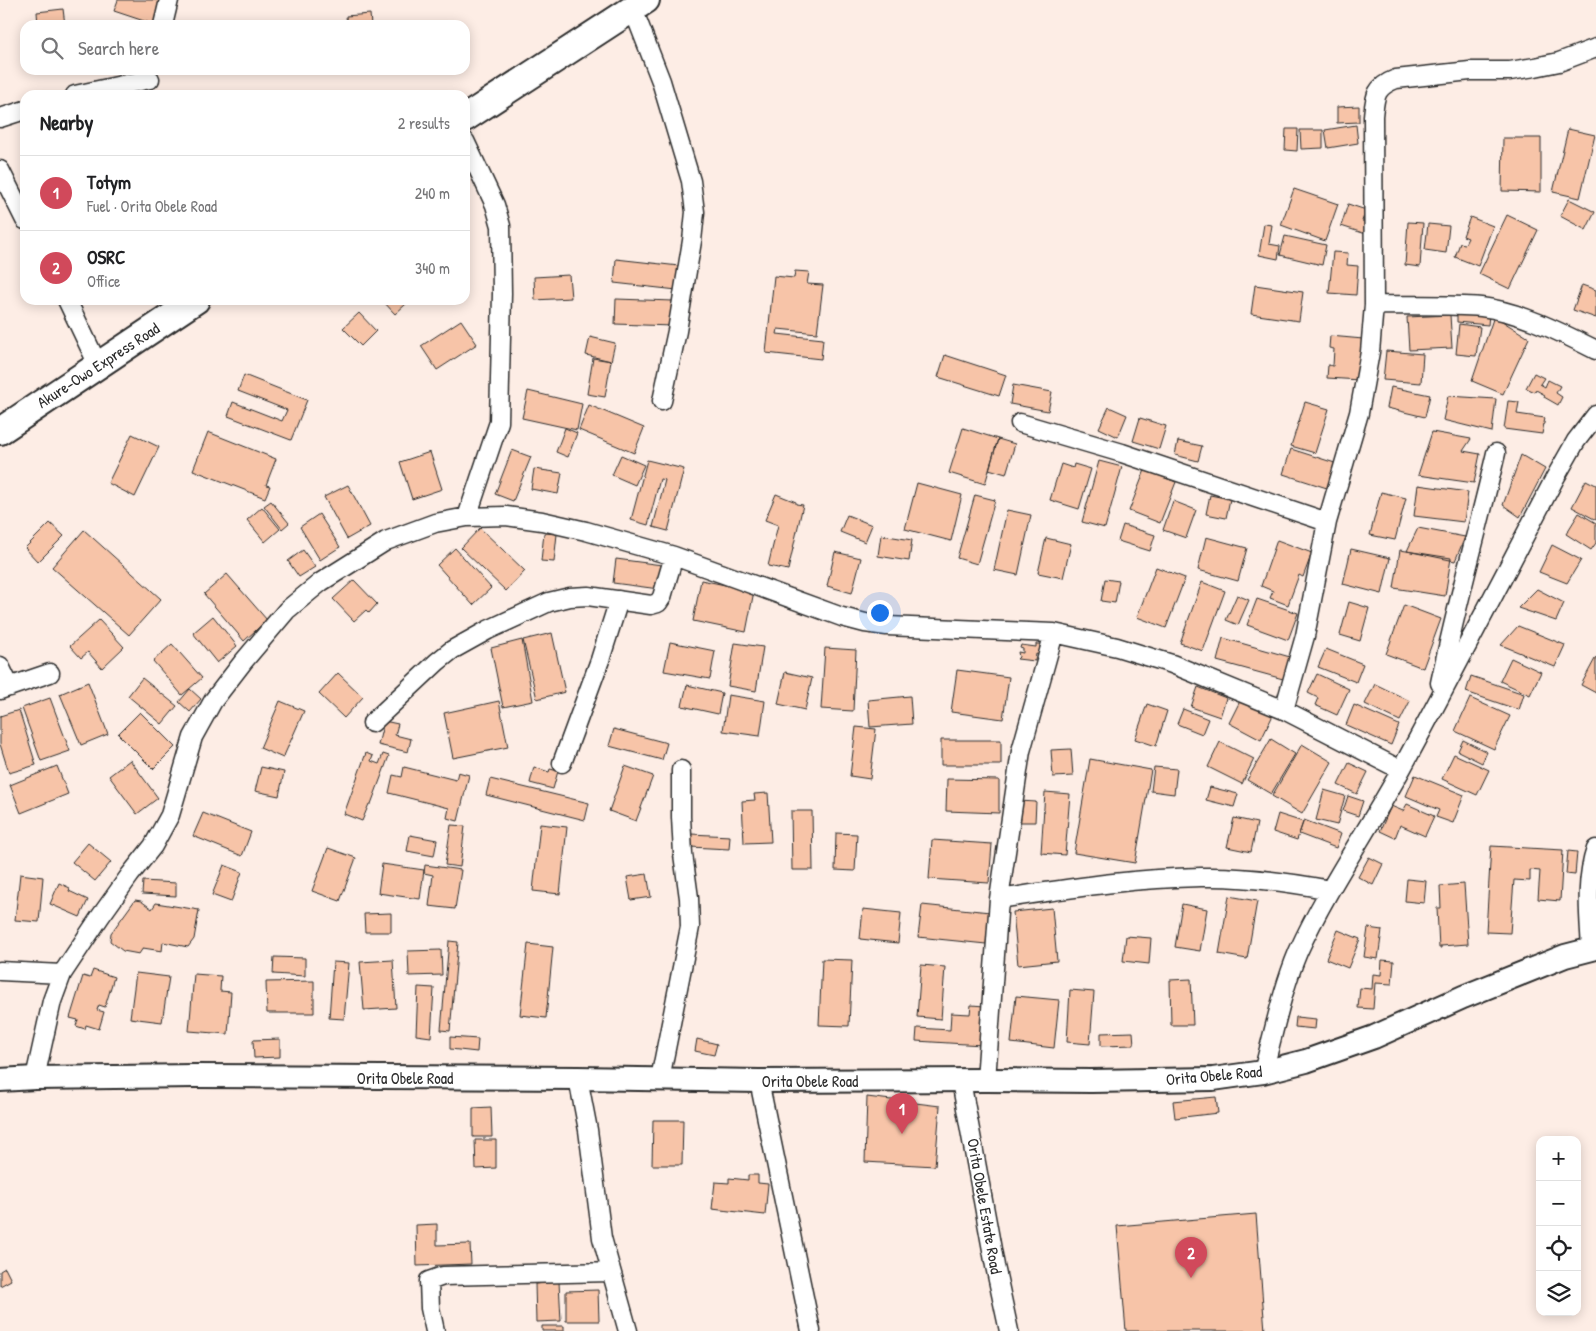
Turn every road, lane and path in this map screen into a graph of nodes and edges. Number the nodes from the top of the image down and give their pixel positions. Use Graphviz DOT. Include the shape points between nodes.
graph roads {
  1 [pos="169,0"];
  2 [pos="639,4"];
  3 [pos="164,20"];
  4 [pos="1596,48"];
  5 [pos="149,81"];
  6 [pos="102,90"];
  7 [pos="20,112"];
  8 [pos="470,115"];
  9 [pos="0,118"];
  10 [pos="470,151"];
  11 [pos="0,170"];
  12 [pos="20,210"];
  13 [pos="69,305"];
  14 [pos="188,305"];
  15 [pos="1374,305"];
  16 [pos="1596,350"];
  17 [pos="98,365"];
  18 [pos="662,401"];
  19 [pos="1596,415"];
  20 [pos="1020,423"];
  21 [pos="0,431"];
  22 [pos="1496,453"];
  23 [pos="467,517"];
  24 [pos="1327,522"];
  25 [pos="674,556"];
  26 [pos="619,600"];
  27 [pos="1054,632"];
  28 [pos="0,666"];
  29 [pos="50,674"];
  30 [pos="5,688"];
  31 [pos="1435,705"];
  32 [pos="1284,710"];
  33 [pos="372,723"];
  34 [pos="562,762"];
  35 [pos="681,770"];
  36 [pos="1401,770"];
  37 [pos="1596,849"];
  38 [pos="1330,890"];
  39 [pos="999,899"];
  40 [pos="1593,948"];
  41 [pos="0,971"];
  42 [pos="62,974"];
  43 [pos="1263,1072"];
  44 [pos="35,1078"];
  45 [pos="578,1078"];
  46 [pos="660,1079"];
  47 [pos="0,1080"];
  48 [pos="986,1080"];
  49 [pos="961,1081"];
  50 [pos="759,1082"];
  51 [pos="611,1272"];
  52 [pos="435,1331"];
  53 [pos="628,1331"];
  54 [pos="811,1331"];
  55 [pos="1009,1331"];
  1 -- 3 [label="street"];
  2 -- 8 [label="highway"];
  2 -- 18 [label="street" via="691,181 695,212 679,322"];
  4 -- 15 [label="street" via="1559,62 1510,71 1470,71 1396,79 1377,91 1372,116"];
  5 -- 6 [label="street"];
  7 -- 9 [label="street"];
  10 -- 23 [label="street" via="495,205 501,226 502,293 499,422"];
  11 -- 12 [label="street"];
  13 -- 17 [label="street"];
  14 -- 17 [label="highway, Akure-Owo Express Road"];
  15 -- 16 [label="street" via="1483,308 1505,312"];
  15 -- 24 [label="street" via="1370,352 1359,413"];
  17 -- 21 [label="highway, Akure-Owo Express Road"];
  19 -- 31 [label="street" via="1576,441 1555,478"];
  20 -- 24 [label="street" via="1122,453"];
  22 -- 31 [label="street"];
  23 -- 25 [label="street" via="506,516 542,521"];
  23 -- 42 [label="street" via="435,523 386,541 321,582 287,610 213,701 193,737 170,815 153,846"];
  24 -- 32 [label="street" via="1305,636"];
  25 -- 26 [label="street" via="658,603 651,605"];
  25 -- 27 [label="street" via="865,623"];
  26 -- 33 [label="street" via="570,597 549,602 488,630 436,662"];
  26 -- 34 [label="street"];
  27 -- 32 [label="street" via="1172,664"];
  27 -- 39 [label="street" via="1021,751"];
  28 -- 30 [label="street"];
  29 -- 30 [label="street"];
  31 -- 36 [label="street"];
  32 -- 36 [label="street"];
  35 -- 46 [label="street" via="683,854 690,927"];
  36 -- 38 [label="street"];
  37 -- 40 [label="street" via="1588,888"];
  38 -- 39 [label="street" via="1295,883 1202,877 1094,885"];
  38 -- 43 [label="street" via="1297,955 1282,997"];
  39 -- 48 [label="street"];
  40 -- 43 [label="main road, Orita Obele Road" via="1504,980 1374,1037"];
  41 -- 42 [label="street"];
  42 -- 44 [label="street" via="52,1001"];
  43 -- 48 [label="main road, Orita Obele Road" via="1213,1079"];
  44 -- 45 [label="main road, Orita Obele Road"];
  44 -- 47 [label="main road, Orita Obele Road"];
  45 -- 46 [label="main road, Orita Obele Road"];
  45 -- 51 [label="street" via="602,1238"];
  46 -- 50 [label="main road, Orita Obele Road"];
  48 -- 49 [label="main road, Orita Obele Road"];
  49 -- 50 [label="main road, Orita Obele Road"];
  49 -- 55 [label="street, Orita Obele Estate Road"];
  50 -- 54 [label="street"];
  51 -- 52 [label="street" via="443,1276 429,1281"];
  51 -- 53 [label="street"];
}
